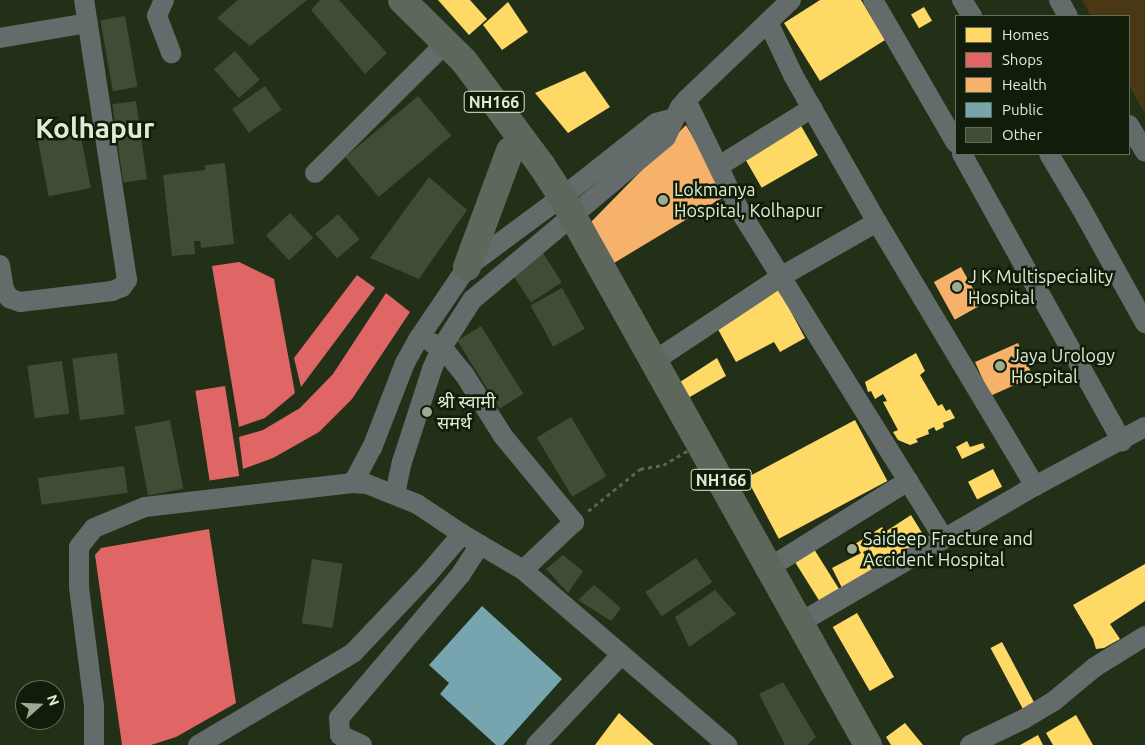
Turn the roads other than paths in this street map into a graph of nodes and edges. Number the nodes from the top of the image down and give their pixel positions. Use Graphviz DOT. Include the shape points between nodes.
graph roads {
  1 [pos="84,0"];
  2 [pos="164,0"];
  3 [pos="384,0"];
  4 [pos="402,0"];
  5 [pos="791,0"];
  6 [pos="872,0"];
  7 [pos="962,0"];
  8 [pos="1060,0"];
  9 [pos="971,15"];
  10 [pos="1068,15"];
  11 [pos="768,22"];
  12 [pos="88,23"];
  13 [pos="0,38"];
  14 [pos="171,53"];
  15 [pos="436,53"];
  16 [pos="686,100"];
  17 [pos="812,108"];
  18 [pos="1130,127"];
  19 [pos="955,141"];
  20 [pos="510,151"];
  21 [pos="1145,152"];
  22 [pos="963,155"];
  23 [pos="1050,155"];
  24 [pos="719,166"];
  25 [pos="315,173"];
  26 [pos="560,212"];
  27 [pos="877,222"];
  28 [pos="0,265"];
  29 [pos="467,267"];
  30 [pos="782,276"];
  31 [pos="1145,323"];
  32 [pos="419,338"];
  33 [pos="442,347"];
  34 [pos="654,361"];
  35 [pos="1145,427"];
  36 [pos="1122,441"];
  37 [pos="908,481"];
  38 [pos="353,484"];
  39 [pos="1034,486"];
  40 [pos="395,494"];
  41 [pos="462,534"];
  42 [pos="944,539"];
  43 [pos="480,545"];
  44 [pos="770,567"];
  45 [pos="523,570"];
  46 [pos="801,622"];
  47 [pos="1145,636"];
  48 [pos="621,655"];
  49 [pos="94,745"];
  50 [pos="198,745"];
  51 [pos="362,745"];
  52 [pos="536,745"];
  53 [pos="727,745"];
  54 [pos="847,745"];
  55 [pos="868,745"];
  56 [pos="970,745"];
  1 -- 12 [label="street"];
  2 -- 14 [label="street" via="157,16"];
  3 -- 15 [label="highway, NH166"];
  4 -- 26 [label="highway, NH166" via="464,61 542,166"];
  5 -- 11 [label="street"];
  6 -- 19 [label="street"];
  7 -- 9 [label="street"];
  8 -- 10 [label="street"];
  11 -- 16 [label="street"];
  11 -- 17 [label="street"];
  12 -- 13 [label="street"];
  12 -- 28 [label="street" via="127,280 122,287 112,291 20,302 9,298 4,289"];
  15 -- 20 [label="highway, NH166" via="455,71"];
  15 -- 25 [label="street"];
  16 -- 24 [label="street"];
  16 -- 26 [label="street" via="666,137"];
  17 -- 24 [label="street"];
  17 -- 27 [label="street"];
  18 -- 21 [label="street"];
  20 -- 26 [label="highway, NH166"];
  20 -- 29 [label="highway"];
  22 -- 36 [label="street"];
  23 -- 31 [label="street"];
  24 -- 30 [label="street" via="740,211"];
  26 -- 29 [label="street"];
  26 -- 33 [label="street" via="472,300"];
  26 -- 34 [label="highway, NH166"];
  26 -- 54 [label="highway, NH166"];
  27 -- 30 [label="street"];
  27 -- 39 [label="street"];
  29 -- 32 [label="street"];
  30 -- 34 [label="street"];
  30 -- 37 [label="street"];
  32 -- 33 [label="street"];
  32 -- 38 [label="street" via="404,364 372,448"];
  33 -- 40 [label="street" via="405,452"];
  33 -- 45 [label="street" via="464,374 503,436 574,522"];
  34 -- 44 [label="highway, NH166"];
  35 -- 36 [label="street"];
  36 -- 39 [label="street"];
  37 -- 42 [label="street"];
  37 -- 44 [label="street"];
  38 -- 40 [label="street" via="367,484"];
  38 -- 49 [label="street" via="145,507 94,528 79,547 79,587 94,706"];
  39 -- 42 [label="street"];
  40 -- 41 [label="street" via="417,504"];
  41 -- 43 [label="street"];
  41 -- 50 [label="street" via="353,653"];
  42 -- 46 [label="street"];
  43 -- 45 [label="street"];
  43 -- 51 [label="street" via="461,574 339,718 340,735"];
  44 -- 46 [label="highway, NH166"];
  45 -- 48 [label="street"];
  46 -- 55 [label="highway, NH166"];
  47 -- 56 [label="street" via="1095,667 1054,701"];
  48 -- 52 [label="street"];
  48 -- 53 [label="street"];
}
